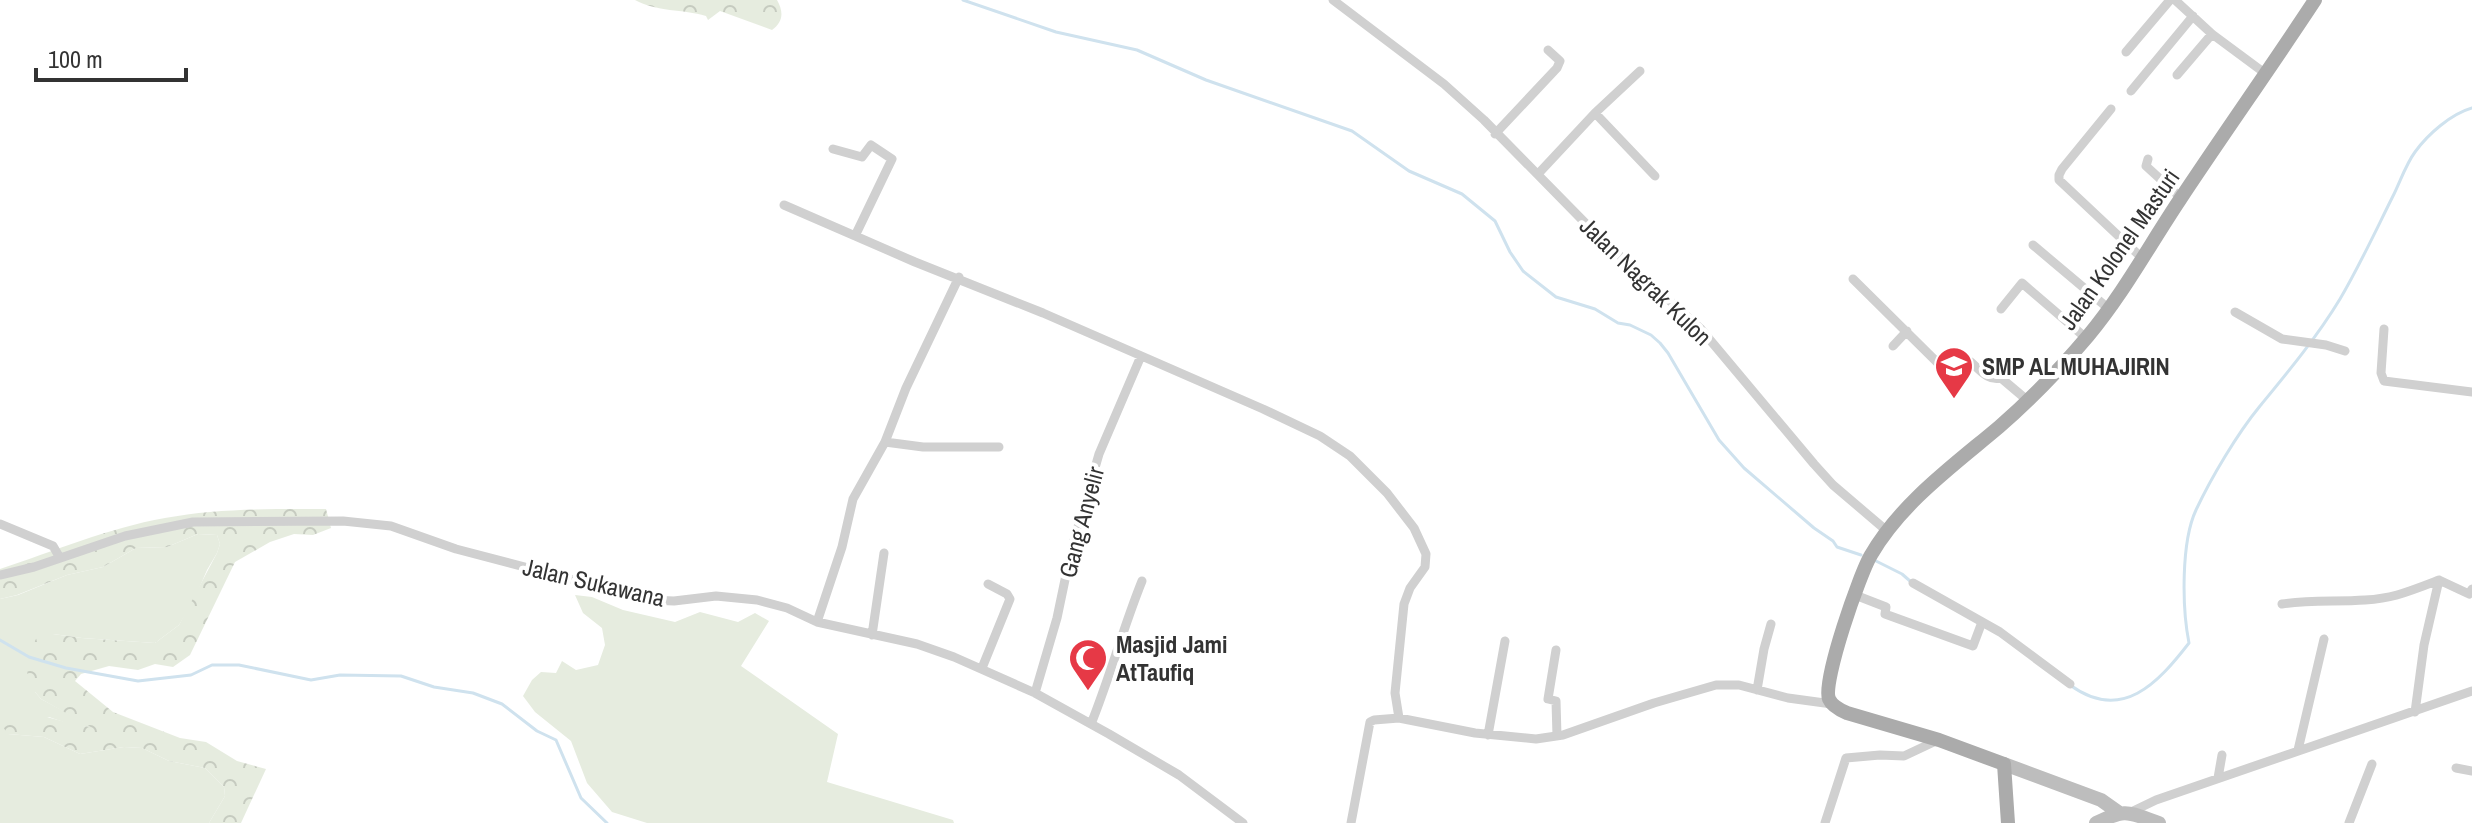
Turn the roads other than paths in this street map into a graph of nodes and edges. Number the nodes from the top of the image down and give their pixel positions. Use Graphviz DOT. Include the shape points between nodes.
graph roads {
  1 [pos="1333,0"];
  2 [pos="2172,0"];
  3 [pos="2315,0"];
  4 [pos="2193,16"];
  5 [pos="2212,34"];
  6 [pos="1548,50"];
  7 [pos="2126,52"];
  8 [pos="1640,71"];
  9 [pos="2266,74"];
  10 [pos="2177,75"];
  11 [pos="2131,91"];
  12 [pos="2111,109"];
  13 [pos="1595,113"];
  14 [pos="1495,134"];
  15 [pos="833,149"];
  16 [pos="2148,159"];
  17 [pos="1538,174"];
  18 [pos="1655,176"];
  19 [pos="2181,198"];
  20 [pos="784,205"];
  21 [pos="855,236"];
  22 [pos="2033,245"];
  23 [pos="2142,258"];
  24 [pos="959,277"];
  25 [pos="1853,279"];
  26 [pos="2001,309"];
  27 [pos="2109,309"];
  28 [pos="2235,312"];
  29 [pos="2384,329"];
  30 [pos="1907,331"];
  31 [pos="2086,338"];
  32 [pos="1893,346"];
  33 [pos="2345,351"];
  34 [pos="1141,356"];
  35 [pos="2472,392"];
  36 [pos="2027,400"];
  37 [pos="885,442"];
  38 [pos="999,447"];
  39 [pos="0,524"];
  40 [pos="1887,531"];
  41 [pos="884,553"];
  42 [pos="60,558"];
  43 [pos="0,575"];
  44 [pos="2439,580"];
  45 [pos="1142,581"];
  46 [pos="1913,583"];
  47 [pos="988,584"];
  48 [pos="2472,589"];
  49 [pos="1855,595"];
  50 [pos="2282,604"];
  51 [pos="817,622"];
  52 [pos="1982,623"];
  53 [pos="1771,624"];
  54 [pos="872,635"];
  55 [pos="2324,639"];
  56 [pos="1505,641"];
  57 [pos="1556,650"];
  58 [pos="982,668"];
  59 [pos="2070,684"];
  60 [pos="1757,690"];
  61 [pos="2472,691"];
  62 [pos="1035,693"];
  63 [pos="1832,704"];
  64 [pos="2415,712"];
  65 [pos="1399,718"];
  66 [pos="1091,724"];
  67 [pos="1488,735"];
  68 [pos="1557,736"];
  69 [pos="1939,740"];
  70 [pos="2298,750"];
  71 [pos="2222,755"];
  72 [pos="2004,764"];
  73 [pos="2372,764"];
  74 [pos="2456,768"];
  75 [pos="2472,771"];
  76 [pos="2218,778"];
  77 [pos="2124,813"];
  78 [pos="1243,823"];
  79 [pos="1351,823"];
  80 [pos="1825,823"];
  81 [pos="2008,823"];
  82 [pos="2096,823"];
  83 [pos="2159,823"];
  84 [pos="2349,823"];
  1 -- 14 [label="street, Jalan Nagrak Kulon" via="1444,84"];
  2 -- 4 [label="street"];
  2 -- 7 [label="street"];
  3 -- 9 [label="main road, Jalan Kolonel Masturi"];
  4 -- 5 [label="street"];
  4 -- 11 [label="street"];
  5 -- 9 [label="street"];
  5 -- 10 [label="street"];
  6 -- 14 [label="street" via="1560,61 1557,68"];
  8 -- 13 [label="street"];
  9 -- 19 [label="main road, Jalan Kolonel Masturi"];
  12 -- 23 [label="street" via="2062,169 2059,180"];
  13 -- 17 [label="street"];
  13 -- 18 [label="street"];
  14 -- 17 [label="street, Jalan Nagrak Kulon"];
  15 -- 21 [label="street" via="862,157 871,145 892,159"];
  16 -- 19 [label="street" via="2146,166"];
  17 -- 40 [label="street, Jalan Nagrak Kulon" via="1700,328 1833,485"];
  19 -- 23 [label="main road, Jalan Kolonel Masturi"];
  20 -- 21 [label="street"];
  21 -- 24 [label="street"];
  22 -- 27 [label="street"];
  23 -- 27 [label="main road, Jalan Kolonel Masturi"];
  24 -- 34 [label="street"];
  24 -- 37 [label="street"];
  25 -- 30 [label="street"];
  26 -- 31 [label="street" via="2022,283"];
  27 -- 31 [label="main road, Jalan Kolonel Masturi"];
  28 -- 33 [label="street" via="2282,339"];
  29 -- 35 [label="street" via="2384,381"];
  30 -- 32 [label="street"];
  30 -- 36 [label="street" via="1955,380 1971,362"];
  31 -- 36 [label="main road, Jalan Kolonel Masturi"];
  34 -- 62 [label="street, Gang Anyelir" via="1099,454"];
  34 -- 65 [label="street" via="1338,446 1414,528 1426,560 1404,604 1395,693"];
  36 -- 40 [label="main road, Jalan Kolonel Masturi"];
  37 -- 38 [label="street"];
  37 -- 51 [label="street" via="853,499"];
  39 -- 42 [label="street" via="53,546"];
  40 -- 49 [label="main road, Jalan Kolonel Masturi" via="1869,557"];
  41 -- 54 [label="street"];
  42 -- 43 [label="street, Jalan Sukawana"];
  42 -- 51 [label="street, Jalan Sukawana" via="125,536 193,522 369,523 650,600 757,600"];
  44 -- 48 [label="street" via="2469,594"];
  44 -- 50 [label="street" via="2396,596"];
  44 -- 64 [label="street"];
  45 -- 66 [label="street"];
  46 -- 52 [label="street"];
  47 -- 58 [label="street" via="1010,599"];
  49 -- 52 [label="street" via="1886,607 1885,614 1973,646"];
  49 -- 63 [label="main road, Jalan Kolonel Masturi" via="1828,681"];
  51 -- 54 [label="street, Jalan Sukawana"];
  52 -- 59 [label="street"];
  53 -- 60 [label="street"];
  54 -- 58 [label="street, Jalan Sukawana" via="917,644"];
  55 -- 70 [label="street"];
  56 -- 67 [label="street"];
  57 -- 68 [label="street" via="1548,699 1556,701"];
  58 -- 62 [label="street, Jalan Sukawana"];
  60 -- 63 [label="street"];
  60 -- 68 [label="street" via="1716,685"];
  61 -- 64 [label="street"];
  62 -- 66 [label="street, Jalan Sukawana"];
  63 -- 69 [label="main road"];
  64 -- 70 [label="street"];
  65 -- 67 [label="street"];
  65 -- 79 [label="street" via="1371,721"];
  66 -- 78 [label="street, Jalan Sukawana" via="1179,775"];
  67 -- 68 [label="street"];
  69 -- 72 [label="main road"];
  69 -- 80 [label="street" via="1904,756 1846,758"];
  70 -- 76 [label="street"];
  71 -- 76 [label="street"];
  72 -- 77 [label="main road"];
  72 -- 81 [label="main road"];
  73 -- 84 [label="street"];
  74 -- 75 [label="street"];
  76 -- 77 [label="street"];
  77 -- 82 [label="main road"];
  77 -- 83 [label="main road"];
}
